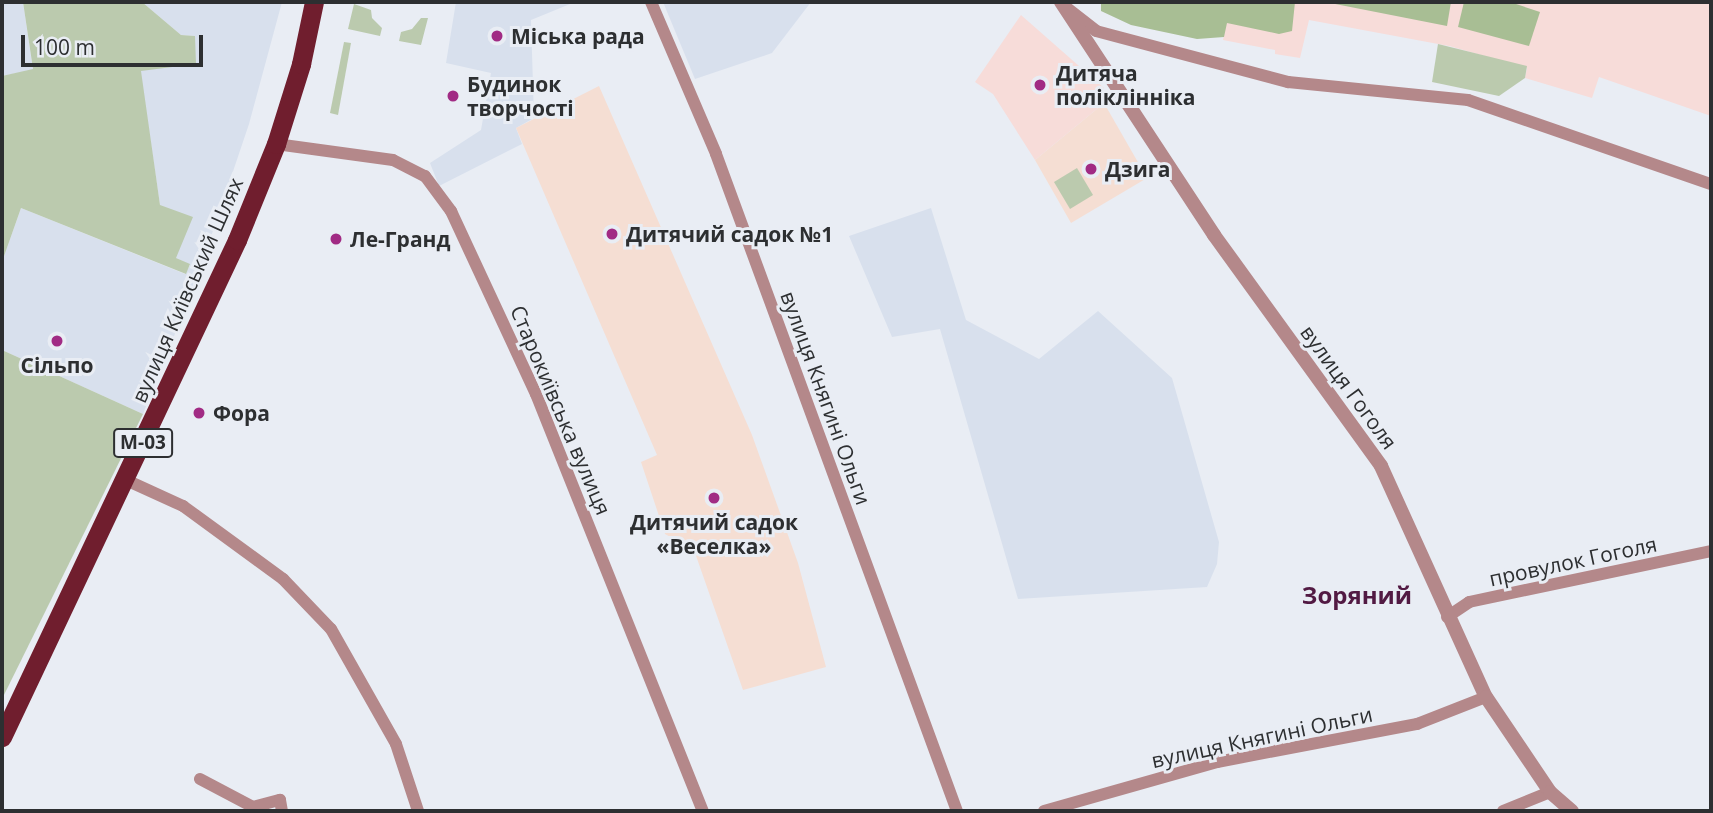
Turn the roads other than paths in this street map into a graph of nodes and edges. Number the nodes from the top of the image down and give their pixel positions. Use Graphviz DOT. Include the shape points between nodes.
graph roads {
  1 [pos="314,2"];
  2 [pos="651,2"];
  3 [pos="1062,2"];
  4 [pos="276,144"];
  5 [pos="1711,184"];
  6 [pos="126,480"];
  7 [pos="1711,551"];
  8 [pos="1447,617"];
  9 [pos="1486,697"];
  10 [pos="2,737"];
  11 [pos="200,779"];
  12 [pos="1550,792"];
  13 [pos="282,811"];
  14 [pos="418,811"];
  15 [pos="703,811"];
  16 [pos="957,811"];
  17 [pos="1044,811"];
  18 [pos="1503,811"];
  19 [pos="1572,811"];
  1 -- 4 [label="highway, вулиця Київський Шлях / М-03"];
  2 -- 16 [label="street, вулиця Княгині Ольги" via="716,154"];
  3 -- 5 [label="street" via="1096,32 1142,45 1288,82 1468,100"];
  3 -- 8 [label="street, вулиця Гоголя" via="1214,235 1381,466"];
  4 -- 6 [label="highway, вулиця Київський Шлях / М-03" via="237,240"];
  4 -- 15 [label="street, Старокиївська вулиця" via="393,160 425,176 451,211 536,394"];
  6 -- 10 [label="highway, вулиця Київський Шлях / М-03"];
  6 -- 14 [label="street" via="183,506 272,570 331,629 396,744"];
  7 -- 8 [label="street, провулок Гоголя" via="1469,603"];
  8 -- 9 [label="street, вулиця Гоголя"];
  9 -- 12 [label="street, вулиця Гоголя"];
  9 -- 17 [label="street, вулиця Княгині Ольги" via="1418,724 1217,762"];
  11 -- 13 [label="street" via="253,807 279,800"];
  12 -- 18 [label="street"];
  12 -- 19 [label="street, вулиця Гоголя"];
}
